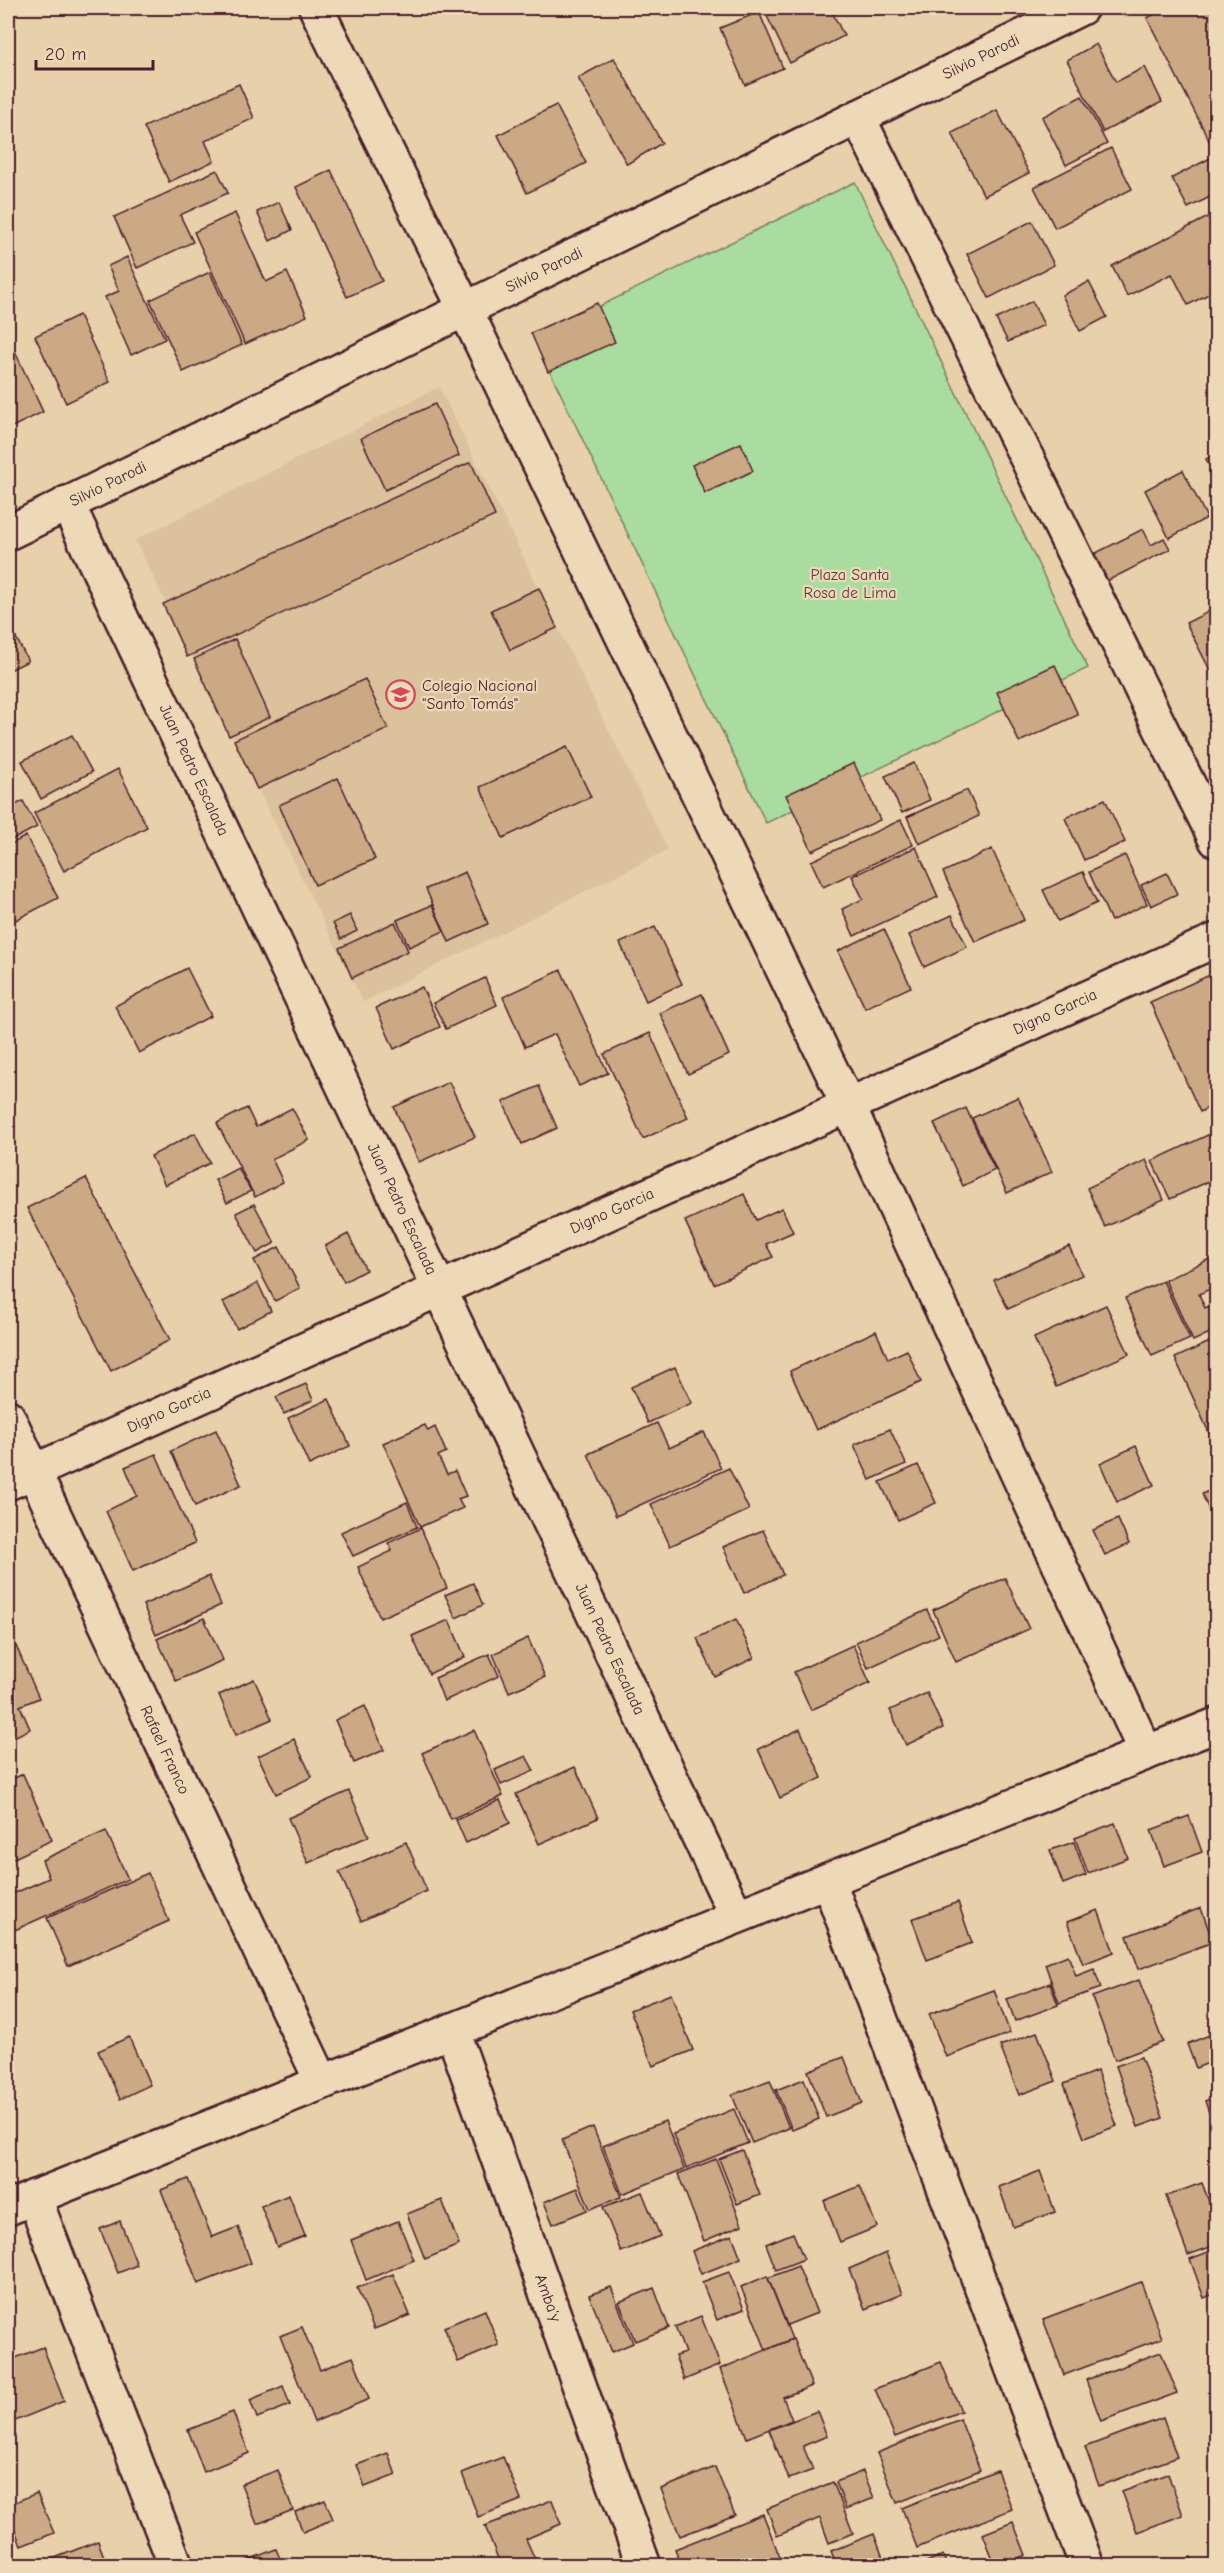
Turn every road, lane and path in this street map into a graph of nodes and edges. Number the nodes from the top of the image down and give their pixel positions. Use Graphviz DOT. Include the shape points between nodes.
graph roads {
  1 [pos="316,8"];
  2 [pos="1081,8"];
  3 [pos="858,117"];
  4 [pos="465,309"];
  5 [pos="68,503"];
  6 [pos="8,533"];
  7 [pos="1216,840"];
  8 [pos="1216,940"];
  9 [pos="848,1105"];
  10 [pos="439,1288"];
  11 [pos="8,1417"];
  12 [pos="20,1477"];
  13 [pos="1216,1728"];
  14 [pos="1146,1753"];
  15 [pos="828,1880"];
  16 [pos="736,1916"];
  17 [pos="452,2030"];
  18 [pos="322,2082"];
  19 [pos="21,2203"];
  20 [pos="176,2565"];
  21 [pos="644,2565"];
  22 [pos="1087,2565"];
  1 -- 4 [label="street"];
  2 -- 3 [label="street, Silvio Parodi"];
  3 -- 4 [label="street, Silvio Parodi"];
  3 -- 7 [label="street"];
  4 -- 5 [label="street, Silvio Parodi"];
  4 -- 9 [label="street"];
  5 -- 6 [label="street, Silvio Parodi"];
  5 -- 10 [label="street, Juan Pedro Escalada"];
  8 -- 9 [label="street, Digno Garcia"];
  9 -- 10 [label="street, Digno Garcia"];
  9 -- 14 [label="street"];
  10 -- 12 [label="street, Digno Garcia"];
  10 -- 16 [label="street, Juan Pedro Escalada"];
  11 -- 12 [label="street, Rafael Franco"];
  12 -- 18 [label="street, Rafael Franco"];
  13 -- 14 [label="street"];
  14 -- 15 [label="street"];
  15 -- 16 [label="street"];
  15 -- 22 [label="street"];
  16 -- 17 [label="street"];
  17 -- 18 [label="street"];
  17 -- 21 [label="street, Amba'y"];
  18 -- 19 [label="street"];
  19 -- 20 [label="street"];
}
